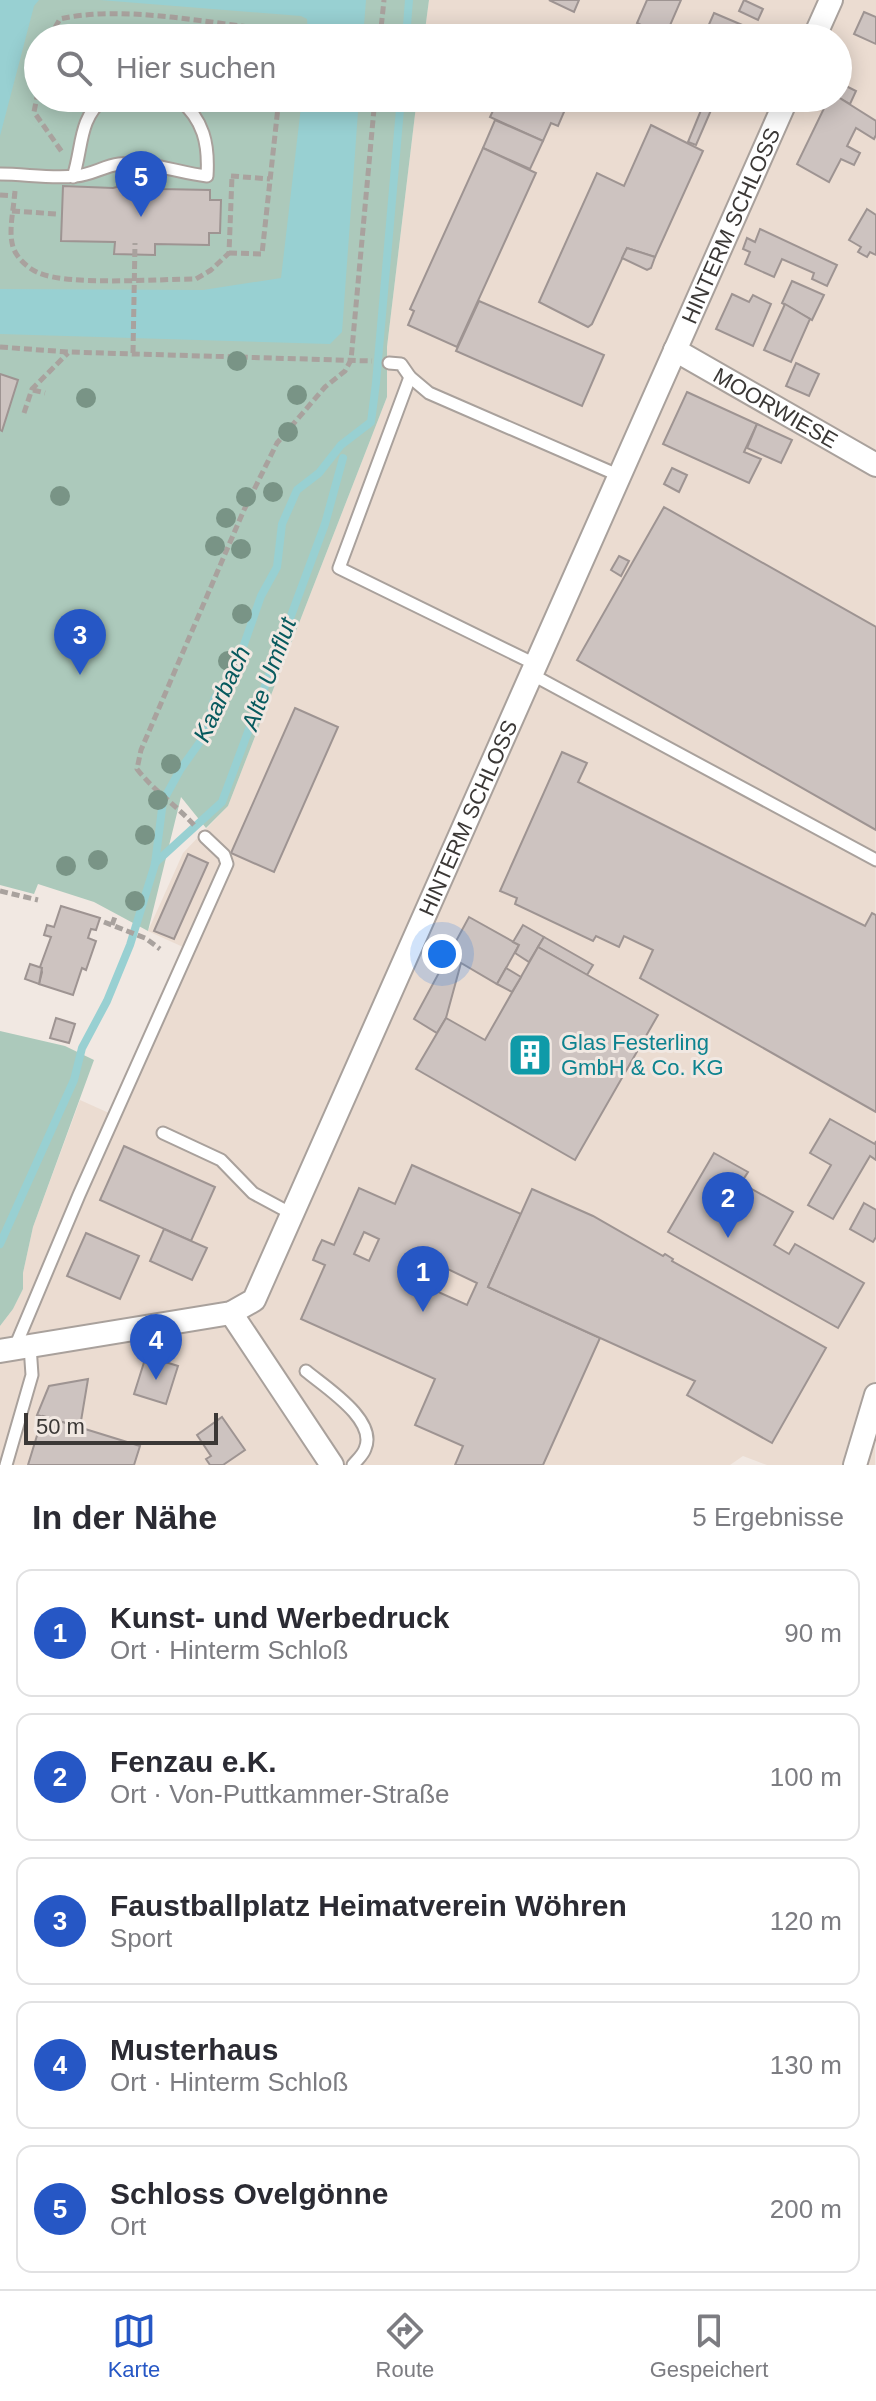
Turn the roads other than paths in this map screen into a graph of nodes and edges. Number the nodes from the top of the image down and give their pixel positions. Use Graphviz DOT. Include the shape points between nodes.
graph roads {
  1 [pos="831,0"];
  2 [pos="820,24"];
  3 [pos="91,112"];
  4 [pos="190,112"];
  5 [pos="781,112"];
  6 [pos="75,172"];
  7 [pos="0,174"];
  8 [pos="675,350"];
  9 [pos="389,363"];
  10 [pos="410,377"];
  11 [pos="876,465"];
  12 [pos="621,476"];
  13 [pos="532,669"];
  14 [pos="205,837"];
  15 [pos="876,860"];
  16 [pos="163,1133"];
  17 [pos="292,1214"];
  18 [pos="231,1313"];
  19 [pos="15,1348"];
  20 [pos="306,1371"];
  21 [pos="876,1395"];
  22 [pos="6,1465"];
  23 [pos="332,1465"];
  24 [pos="353,1465"];
  25 [pos="855,1465"];
  1 -- 2 [label="street"];
  3 -- 6 [label="lane" via="81,131"];
  4 -- 6 [label="lane" via="208,147 207,176 118,164 92,174"];
  5 -- 8 [label="street, HINTERM SCHLOSS"];
  6 -- 7 [label="lane"];
  8 -- 11 [label="street, MOORWIESE"];
  8 -- 12 [label="street, HINTERM SCHLOSS"];
  9 -- 10 [label="lane" via="401,364"];
  10 -- 12 [label="lane" via="429,393"];
  10 -- 13 [label="lane" via="339,568"];
  12 -- 13 [label="street, HINTERM SCHLOSS"];
  13 -- 15 [label="lane"];
  13 -- 17 [label="street, HINTERM SCHLOSS"];
  14 -- 19 [label="lane" via="227,864"];
  16 -- 17 [label="lane" via="221,1160 253,1193"];
  17 -- 18 [label="street, HINTERM SCHLOSS" via="254,1300"];
  18 -- 19 [label="street"];
  18 -- 23 [label="street"];
  19 -- 22 [label="lane" via="32,1375"];
  20 -- 24 [label="lane" via="349,1406 366,1429 366,1448"];
  21 -- 25 [label="street"];
}
